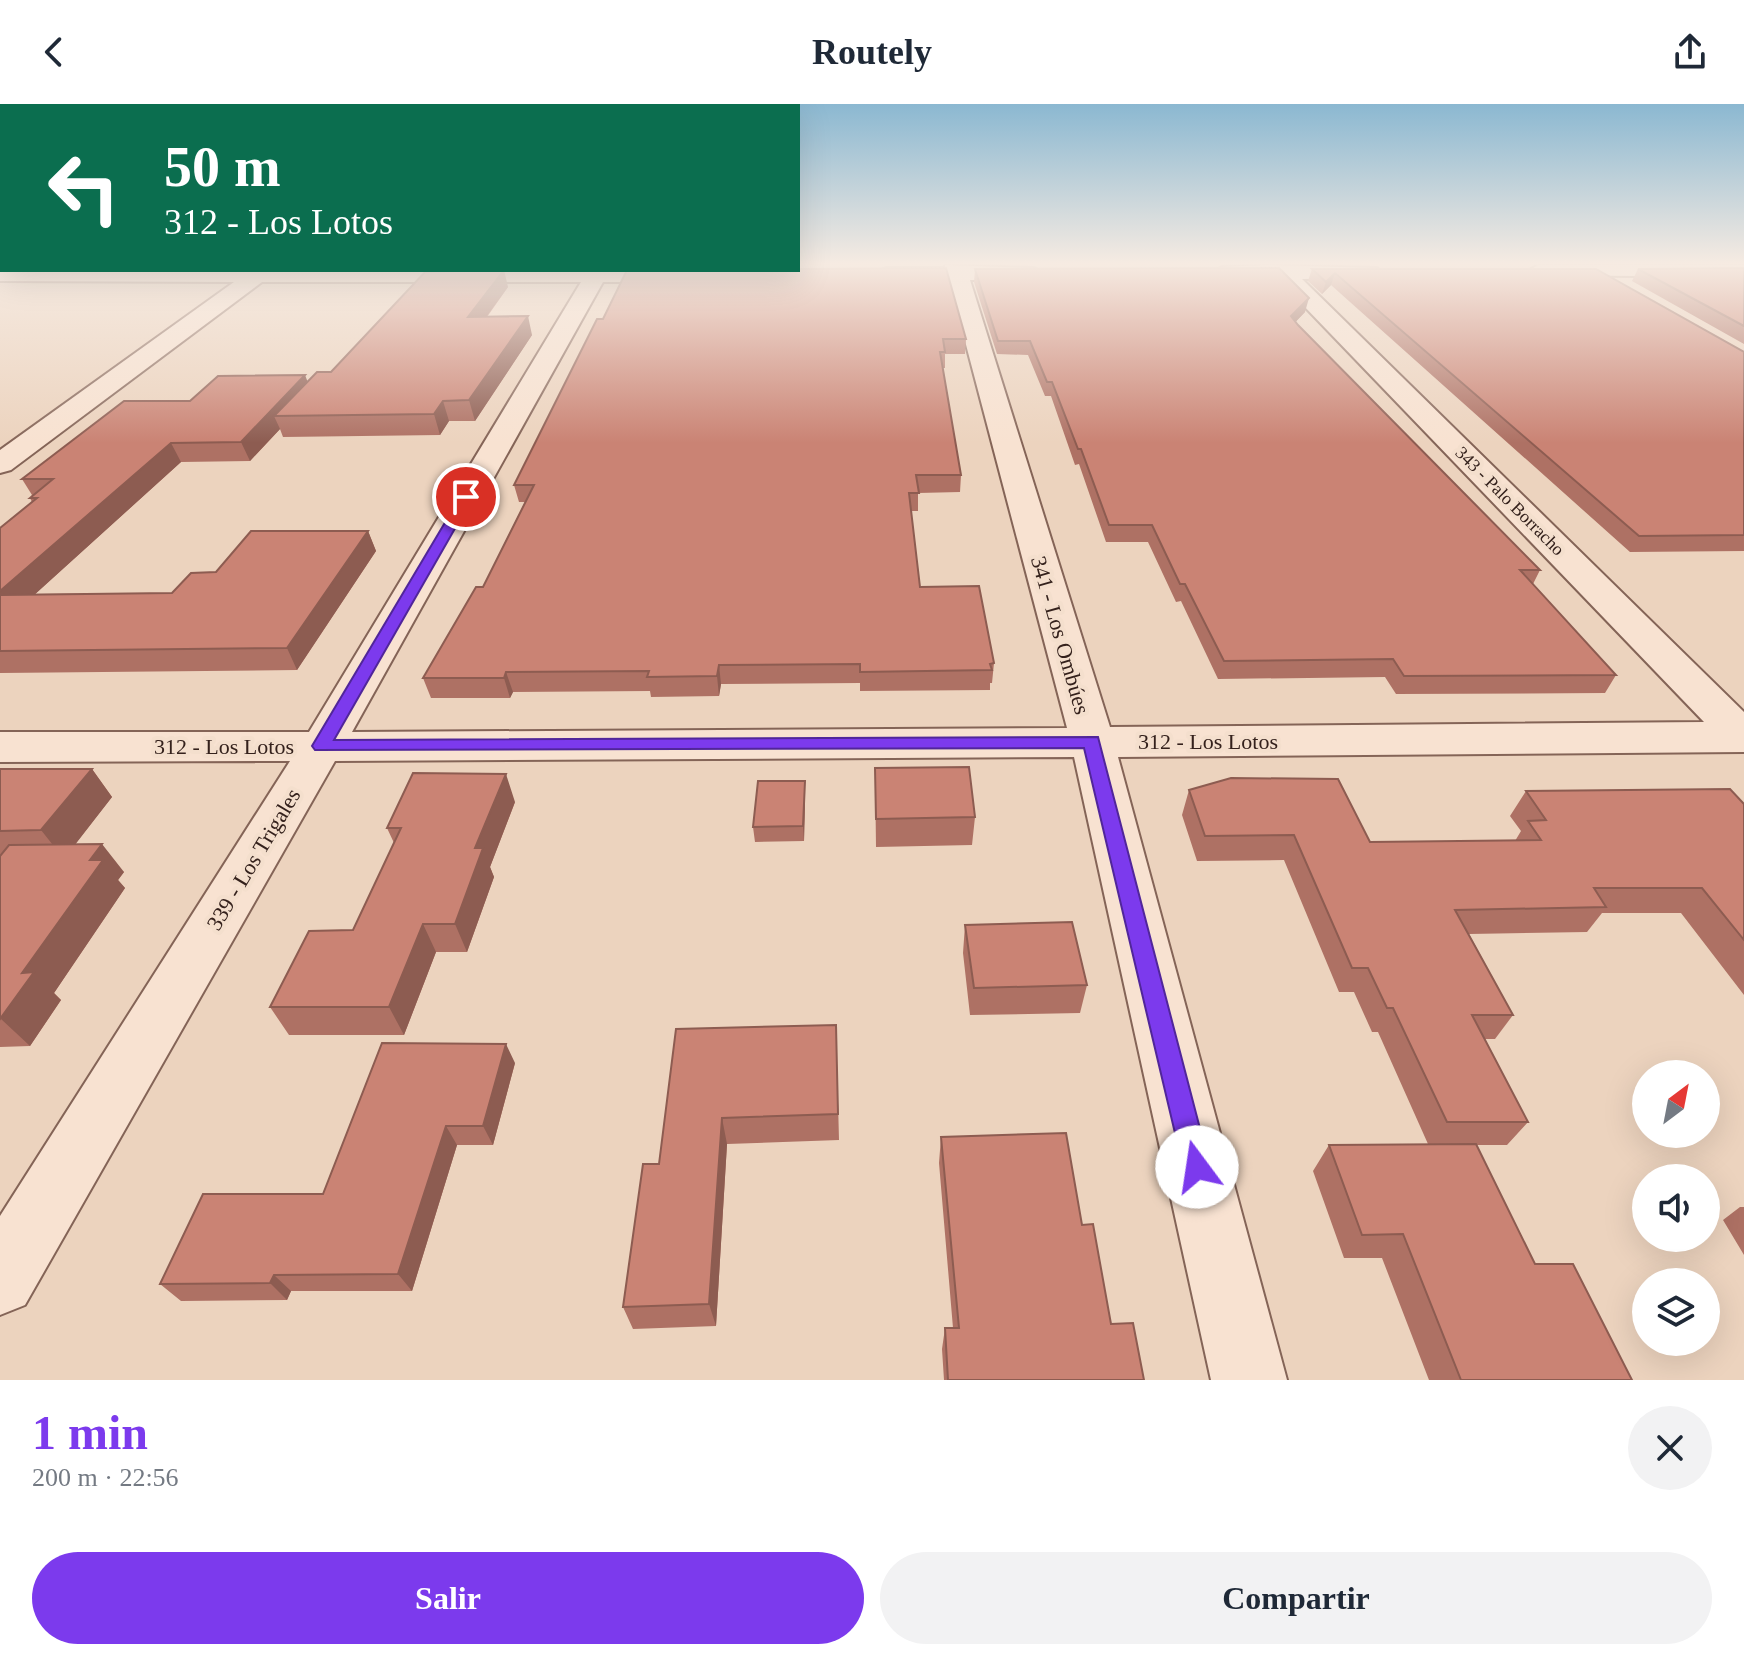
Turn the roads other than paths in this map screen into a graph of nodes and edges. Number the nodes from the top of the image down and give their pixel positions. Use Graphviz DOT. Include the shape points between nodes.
graph roads {
  1 [pos="190,325"];
  2 [pos="567,325"];
  3 [pos="972,325"];
  4 [pos="1335,325"];
  5 [pos="0,464"];
  6 [pos="1744,736"];
  7 [pos="1092,741"];
  8 [pos="322,746"];
  9 [pos="0,747"];
  10 [pos="0,1280"];
  11 [pos="1249,1380"];
  1 -- 5 [label="street"];
  2 -- 8 [label="street, 339 - Los Trigales"];
  3 -- 7 [label="street, 341 - Los Ombúes"];
  4 -- 6 [label="street, 343 - Palo Borracho"];
  6 -- 7 [label="street, 312 - Los Lotos"];
  7 -- 8 [label="street, 312 - Los Lotos"];
  7 -- 11 [label="street, 341 - Los Ombúes"];
  8 -- 9 [label="street, 312 - Los Lotos"];
  8 -- 10 [label="street, 339 - Los Trigales"];
}
